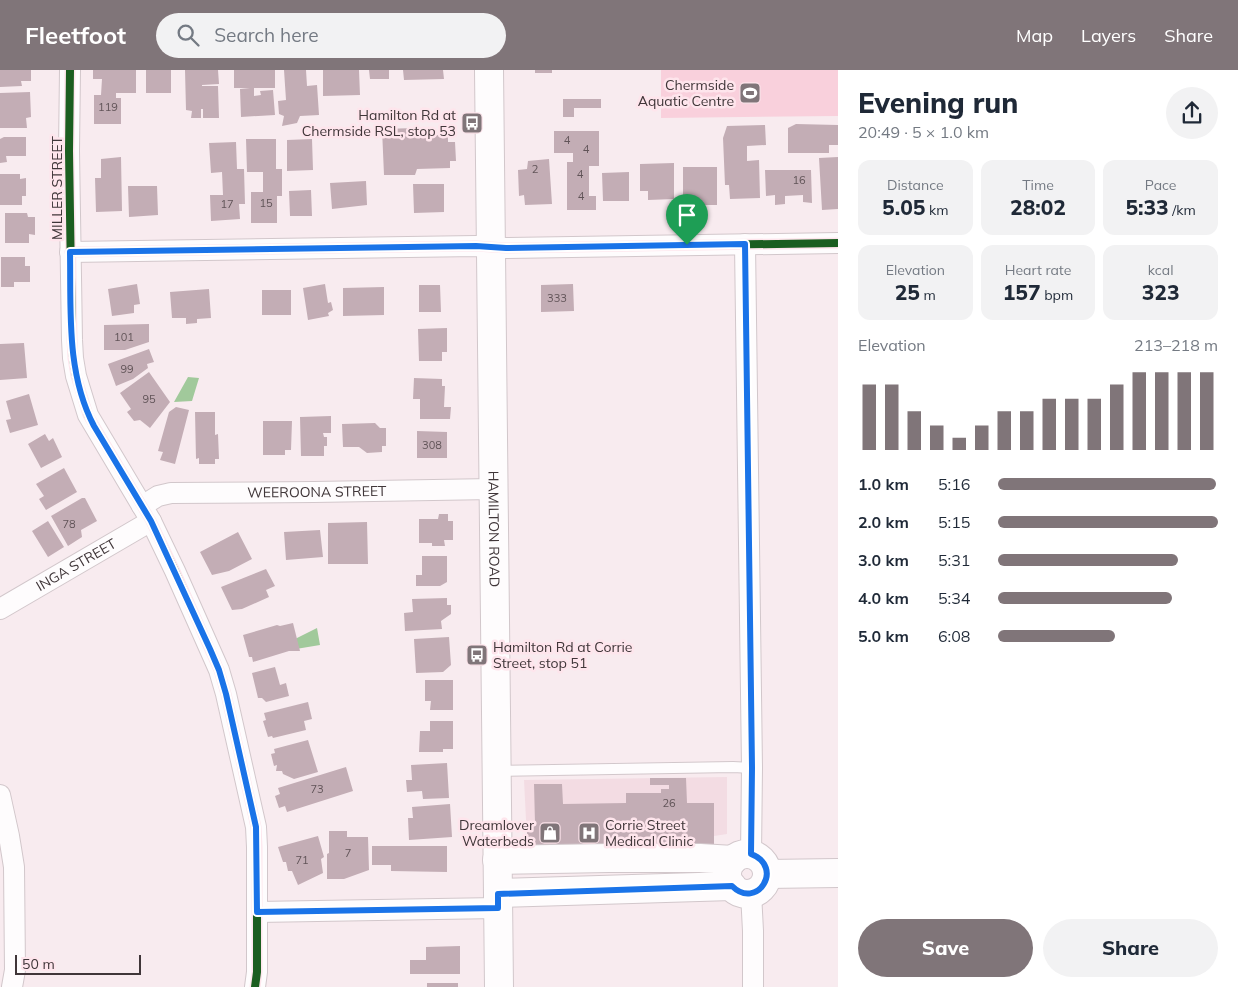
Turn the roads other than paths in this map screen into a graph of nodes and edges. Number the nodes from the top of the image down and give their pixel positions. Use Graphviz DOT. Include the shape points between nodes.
graph roads {
  1 [pos="70,70"];
  2 [pos="489,70"];
  3 [pos="838,243"];
  4 [pos="745,244"];
  5 [pos="491,247"];
  6 [pos="70,252"];
  7 [pos="493,489"];
  8 [pos="147,513"];
  9 [pos="0,609"];
  10 [pos="752,768"];
  11 [pos="496,771"];
  12 [pos="0,794"];
  13 [pos="497,860"];
  14 [pos="838,873"];
  15 [pos="747,874"];
  16 [pos="498,901"];
  17 [pos="257,912"];
  18 [pos="12,987"];
  19 [pos="255,987"];
  20 [pos="499,987"];
  21 [pos="753,987"];
  1 -- 6 [label="street, MILLER STREET"];
  2 -- 5 [label="main road, HAMILTON ROAD"];
  3 -- 4 [label="street"];
  4 -- 5 [label="street"];
  4 -- 10 [label="street"];
  5 -- 6 [label="street"];
  5 -- 7 [label="main road, HAMILTON ROAD"];
  6 -- 8 [label="street, MILLER STREET" via="73,358 84,402 94,426"];
  7 -- 8 [label="street, WEEROONA STREET" via="171,492 158,496"];
  7 -- 11 [label="main road, HAMILTON ROAD"];
  8 -- 9 [label="street, INGA STREET"];
  8 -- 17 [label="street, MILLER STREET" via="210,649 226,694 256,827"];
  10 -- 11 [label="lane"];
  10 -- 15 [label="street"];
  11 -- 13 [label="main road, HAMILTON ROAD"];
  12 -- 18 [label="street" via="14,866"];
  13 -- 15 [label="main road" via="700,858"];
  13 -- 16 [label="main road, HAMILTON ROAD"];
  14 -- 15 [label="main road"];
  15 -- 16 [label="main road"];
  15 -- 21 [label="street" via="753,931"];
  16 -- 17 [label="street"];
  16 -- 20 [label="main road, HAMILTON ROAD"];
  17 -- 19 [label="street, MILLER STREET"];
}
